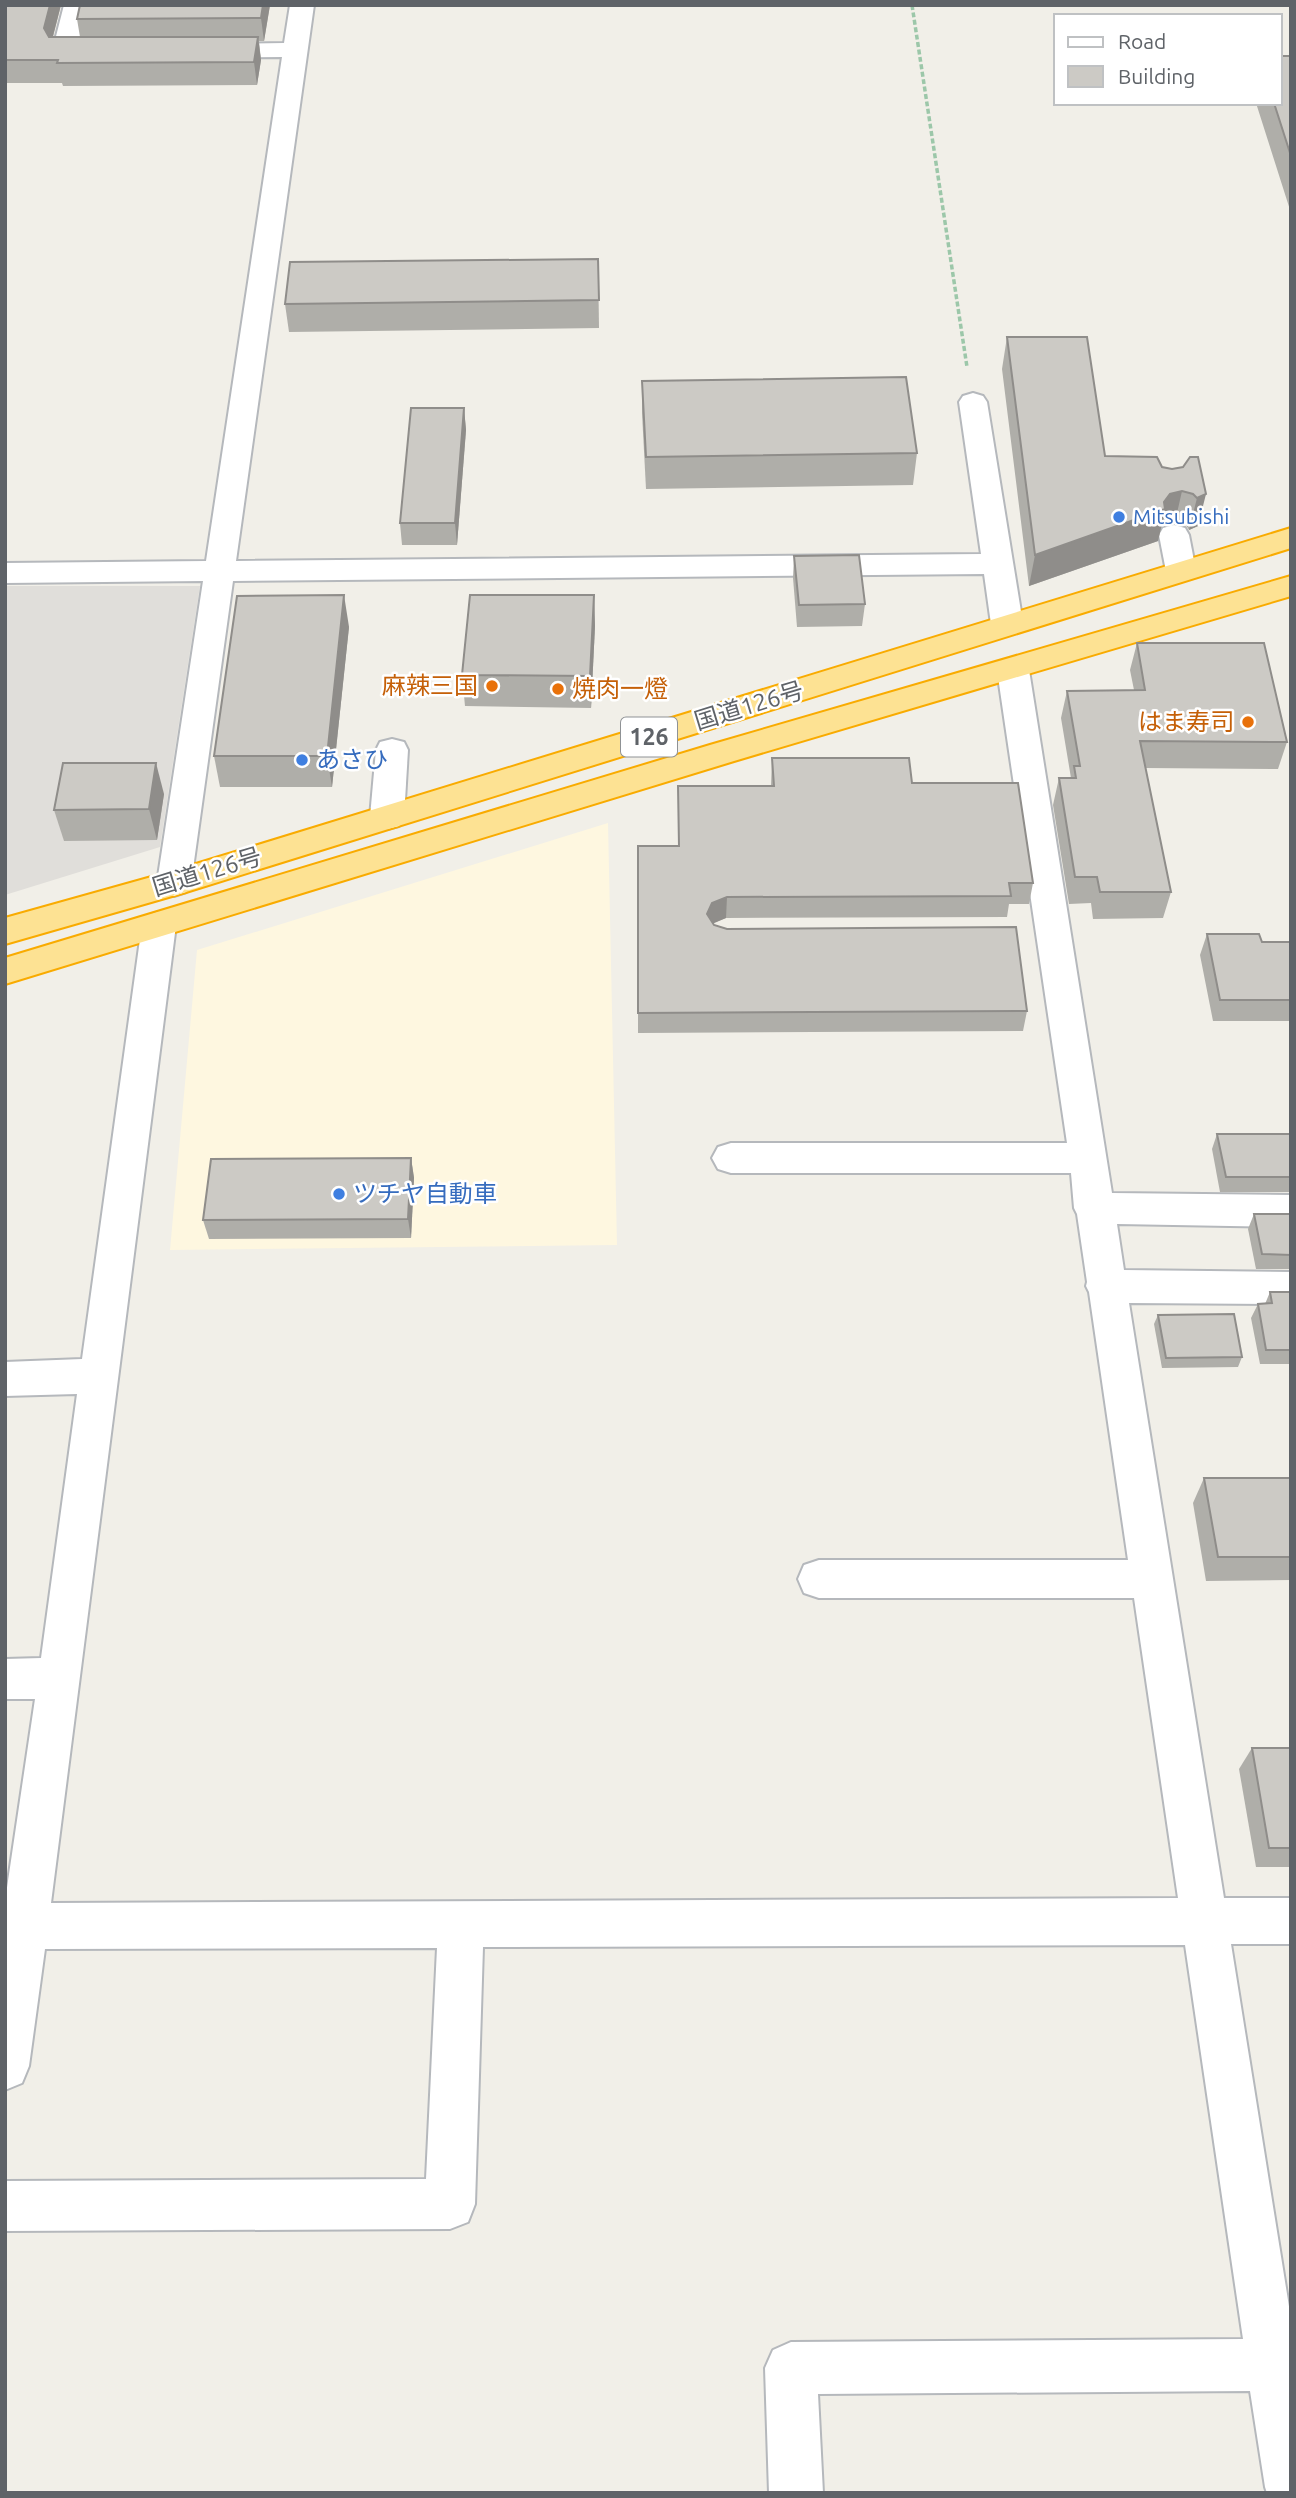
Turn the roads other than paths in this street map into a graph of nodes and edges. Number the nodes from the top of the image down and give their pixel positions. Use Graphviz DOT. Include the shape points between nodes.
graph roads {
  1 [pos="76,5"];
  2 [pos="302,5"];
  3 [pos="295,50"];
  4 [pos="119,51"];
  5 [pos="187,51"];
  6 [pos="973,402"];
  7 [pos="1174,535"];
  8 [pos="1291,538"];
  9 [pos="998,564"];
  10 [pos="219,571"];
  11 [pos="1181,571"];
  12 [pos="5,573"];
  13 [pos="1291,586"];
  14 [pos="1007,624"];
  15 [pos="1013,670"];
  16 [pos="392,750"];
  17 [pos="387,817"];
  18 [pos="174,883"];
  19 [pos="159,925"];
  20 [pos="5,931"];
  21 [pos="5,971"];
  22 [pos="732,1158"];
  23 [pos="1086,1158"];
  24 [pos="1093,1208"];
  25 [pos="1291,1211"];
  26 [pos="1105,1286"];
  27 [pos="1291,1288"];
  28 [pos="100,1376"];
  29 [pos="5,1379"];
  30 [pos="1151,1578"];
  31 [pos="819,1579"];
  32 [pos="60,1678"];
  33 [pos="5,1679"];
  34 [pos="1204,1922"];
  35 [pos="1291,1922"];
  36 [pos="461,1925"];
  37 [pos="15,1926"];
  38 [pos="5,2066"];
  39 [pos="5,2206"];
  40 [pos="1272,2365"];
  41 [pos="1291,2487"];
  42 [pos="796,2493"];
  1 -- 4 [label="street" via="64,52"];
  2 -- 3 [label="street"];
  3 -- 5 [label="street"];
  3 -- 10 [label="street"];
  6 -- 9 [label="street"];
  7 -- 11 [label="street"];
  8 -- 11 [label="highway, 国道126号 / 126"];
  9 -- 10 [label="street"];
  9 -- 14 [label="street"];
  10 -- 12 [label="street"];
  10 -- 18 [label="street"];
  11 -- 14 [label="highway, 国道126号 / 126"];
  13 -- 15 [label="highway, 国道126号 / 126"];
  14 -- 17 [label="highway, 国道126号 / 126"];
  15 -- 19 [label="highway, 国道126号 / 126" via="722,753"];
  15 -- 23 [label="street" via="1038,932"];
  16 -- 17 [label="street"];
  17 -- 18 [label="highway, 国道126号 / 126"];
  18 -- 20 [label="highway, 国道126号 / 126"];
  19 -- 21 [label="highway, 国道126号 / 126"];
  19 -- 28 [label="street"];
  22 -- 23 [label="street"];
  23 -- 24 [label="street"];
  24 -- 25 [label="street"];
  24 -- 26 [label="street"];
  26 -- 27 [label="street"];
  26 -- 30 [label="street"];
  28 -- 29 [label="street"];
  28 -- 32 [label="street"];
  30 -- 31 [label="street"];
  30 -- 34 [label="street"];
  32 -- 33 [label="street"];
  32 -- 37 [label="street"];
  34 -- 35 [label="street"];
  34 -- 36 [label="street"];
  34 -- 40 [label="street"];
  36 -- 37 [label="street"];
  36 -- 39 [label="street" via="450,2204"];
  37 -- 38 [label="street"];
  40 -- 41 [label="street"];
  40 -- 42 [label="street" via="791,2368"];
}
